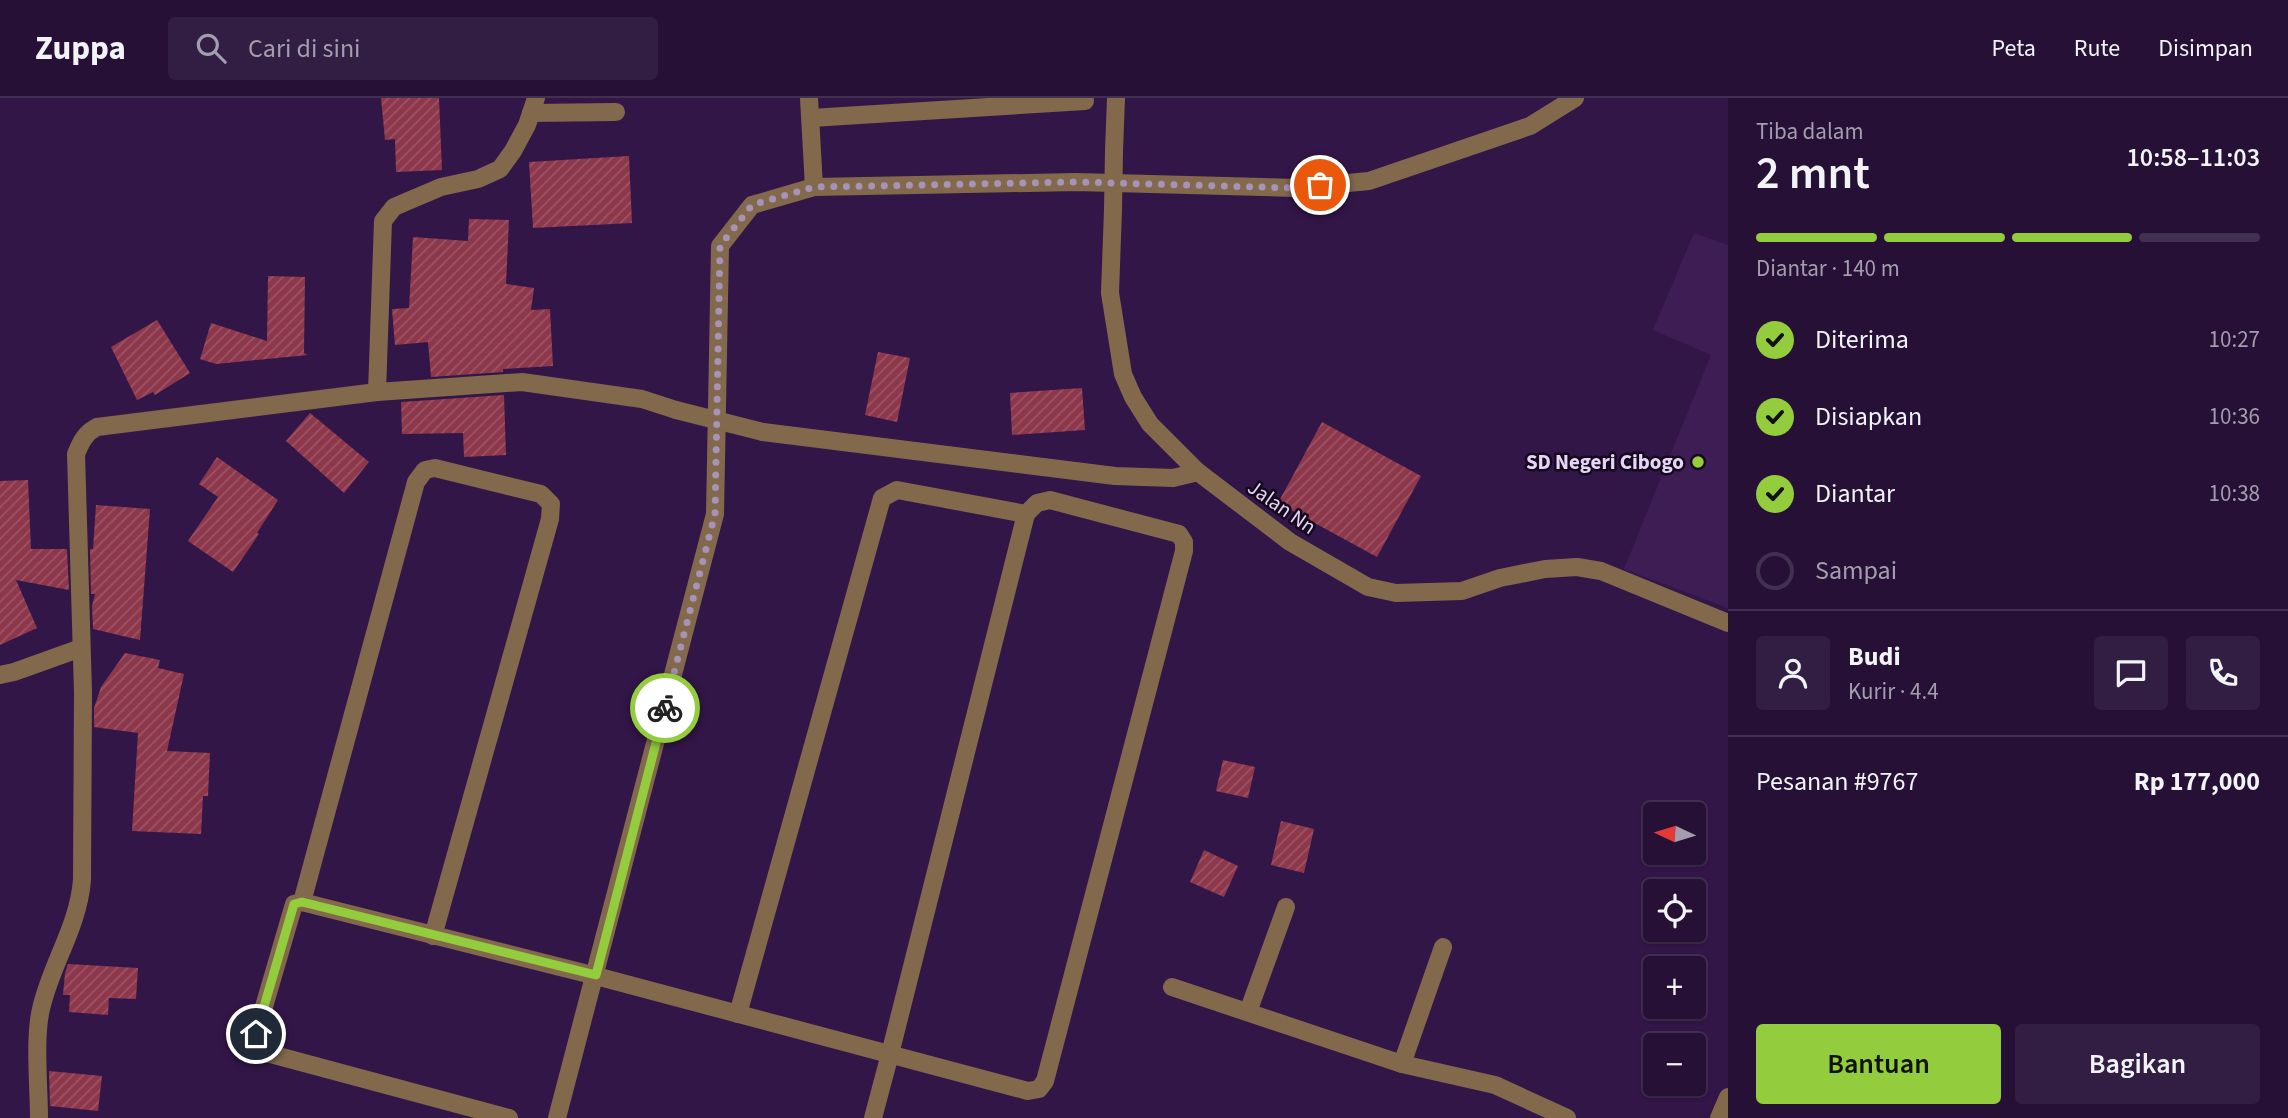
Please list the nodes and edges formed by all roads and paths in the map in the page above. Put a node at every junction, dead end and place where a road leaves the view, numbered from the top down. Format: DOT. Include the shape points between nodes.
graph roads {
  1 [pos="809,98"];
  2 [pos="1116,98"];
  3 [pos="1575,98"];
  4 [pos="1085,101"];
  5 [pos="533,106"];
  6 [pos="616,112"];
  7 [pos="811,118"];
  8 [pos="814,187"];
  9 [pos="377,391"];
  10 [pos="1198,472"];
  11 [pos="1026,513"];
  12 [pos="1728,623"];
  13 [pos="80,648"];
  14 [pos="0,675"];
  15 [pos="302,902"];
  16 [pos="1286,907"];
  17 [pos="433,936"];
  18 [pos="1443,947"];
  19 [pos="596,975"];
  20 [pos="1172,987"];
  21 [pos="1248,1012"];
  22 [pos="738,1014"];
  23 [pos="890,1054"];
  24 [pos="1402,1064"];
  25 [pos="1728,1097"];
  26 [pos="39,1118"];
  27 [pos="509,1118"];
  28 [pos="557,1118"];
  29 [pos="873,1118"];
  30 [pos="1567,1118"];
  31 [pos="1719,1118"];
  1 -- 7 [label="street"];
  2 -- 10 [label="street, Jalan Nn, bridge" via="1110,293 1123,374 1150,424"];
  3 -- 8 [label="street" via="1530,126 1369,181 1295,188 1076,182"];
  4 -- 7 [label="street"];
  5 -- 6 [label="street"];
  5 -- 9 [label="street" via="527,125 500,169 394,207 383,221"];
  7 -- 8 [label="street"];
  8 -- 19 [label="street" via="752,205 720,246 715,514"];
  9 -- 10 [label="street, bridge" via="523,382 642,399 763,432 1115,476 1173,478"];
  9 -- 13 [label="street" via="88,431 76,454"];
  10 -- 12 [label="street, Jalan Nn" via="1290,542 1368,587 1396,593 1462,592 1500,578 1577,568 1601,571"];
  11 -- 22 [label="street" via="897,490 882,498"];
  11 -- 23 [label="street"];
  11 -- 23 [label="street" via="1037,503 1050,500 1179,534 1184,551 1045,1081 1039,1089 1028,1091"];
  13 -- 14 [label="street"];
  13 -- 26 [label="street" via="82,880 77,914 40,1010"];
  15 -- 17 [label="street"];
  15 -- 17 [label="street" via="416,482 425,470 435,468 541,494 551,504 550,519"];
  15 -- 27 [label="street" via="294,904 256,1034 258,1045 267,1052"];
  16 -- 21 [label="street"];
  17 -- 19 [label="street"];
  18 -- 24 [label="street"];
  19 -- 22 [label="street"];
  19 -- 28 [label="street"];
  20 -- 21 [label="street"];
  21 -- 24 [label="street"];
  22 -- 23 [label="street"];
  23 -- 29 [label="street"];
  24 -- 30 [label="street" via="1495,1085"];
  25 -- 31 [label="street"];
}
